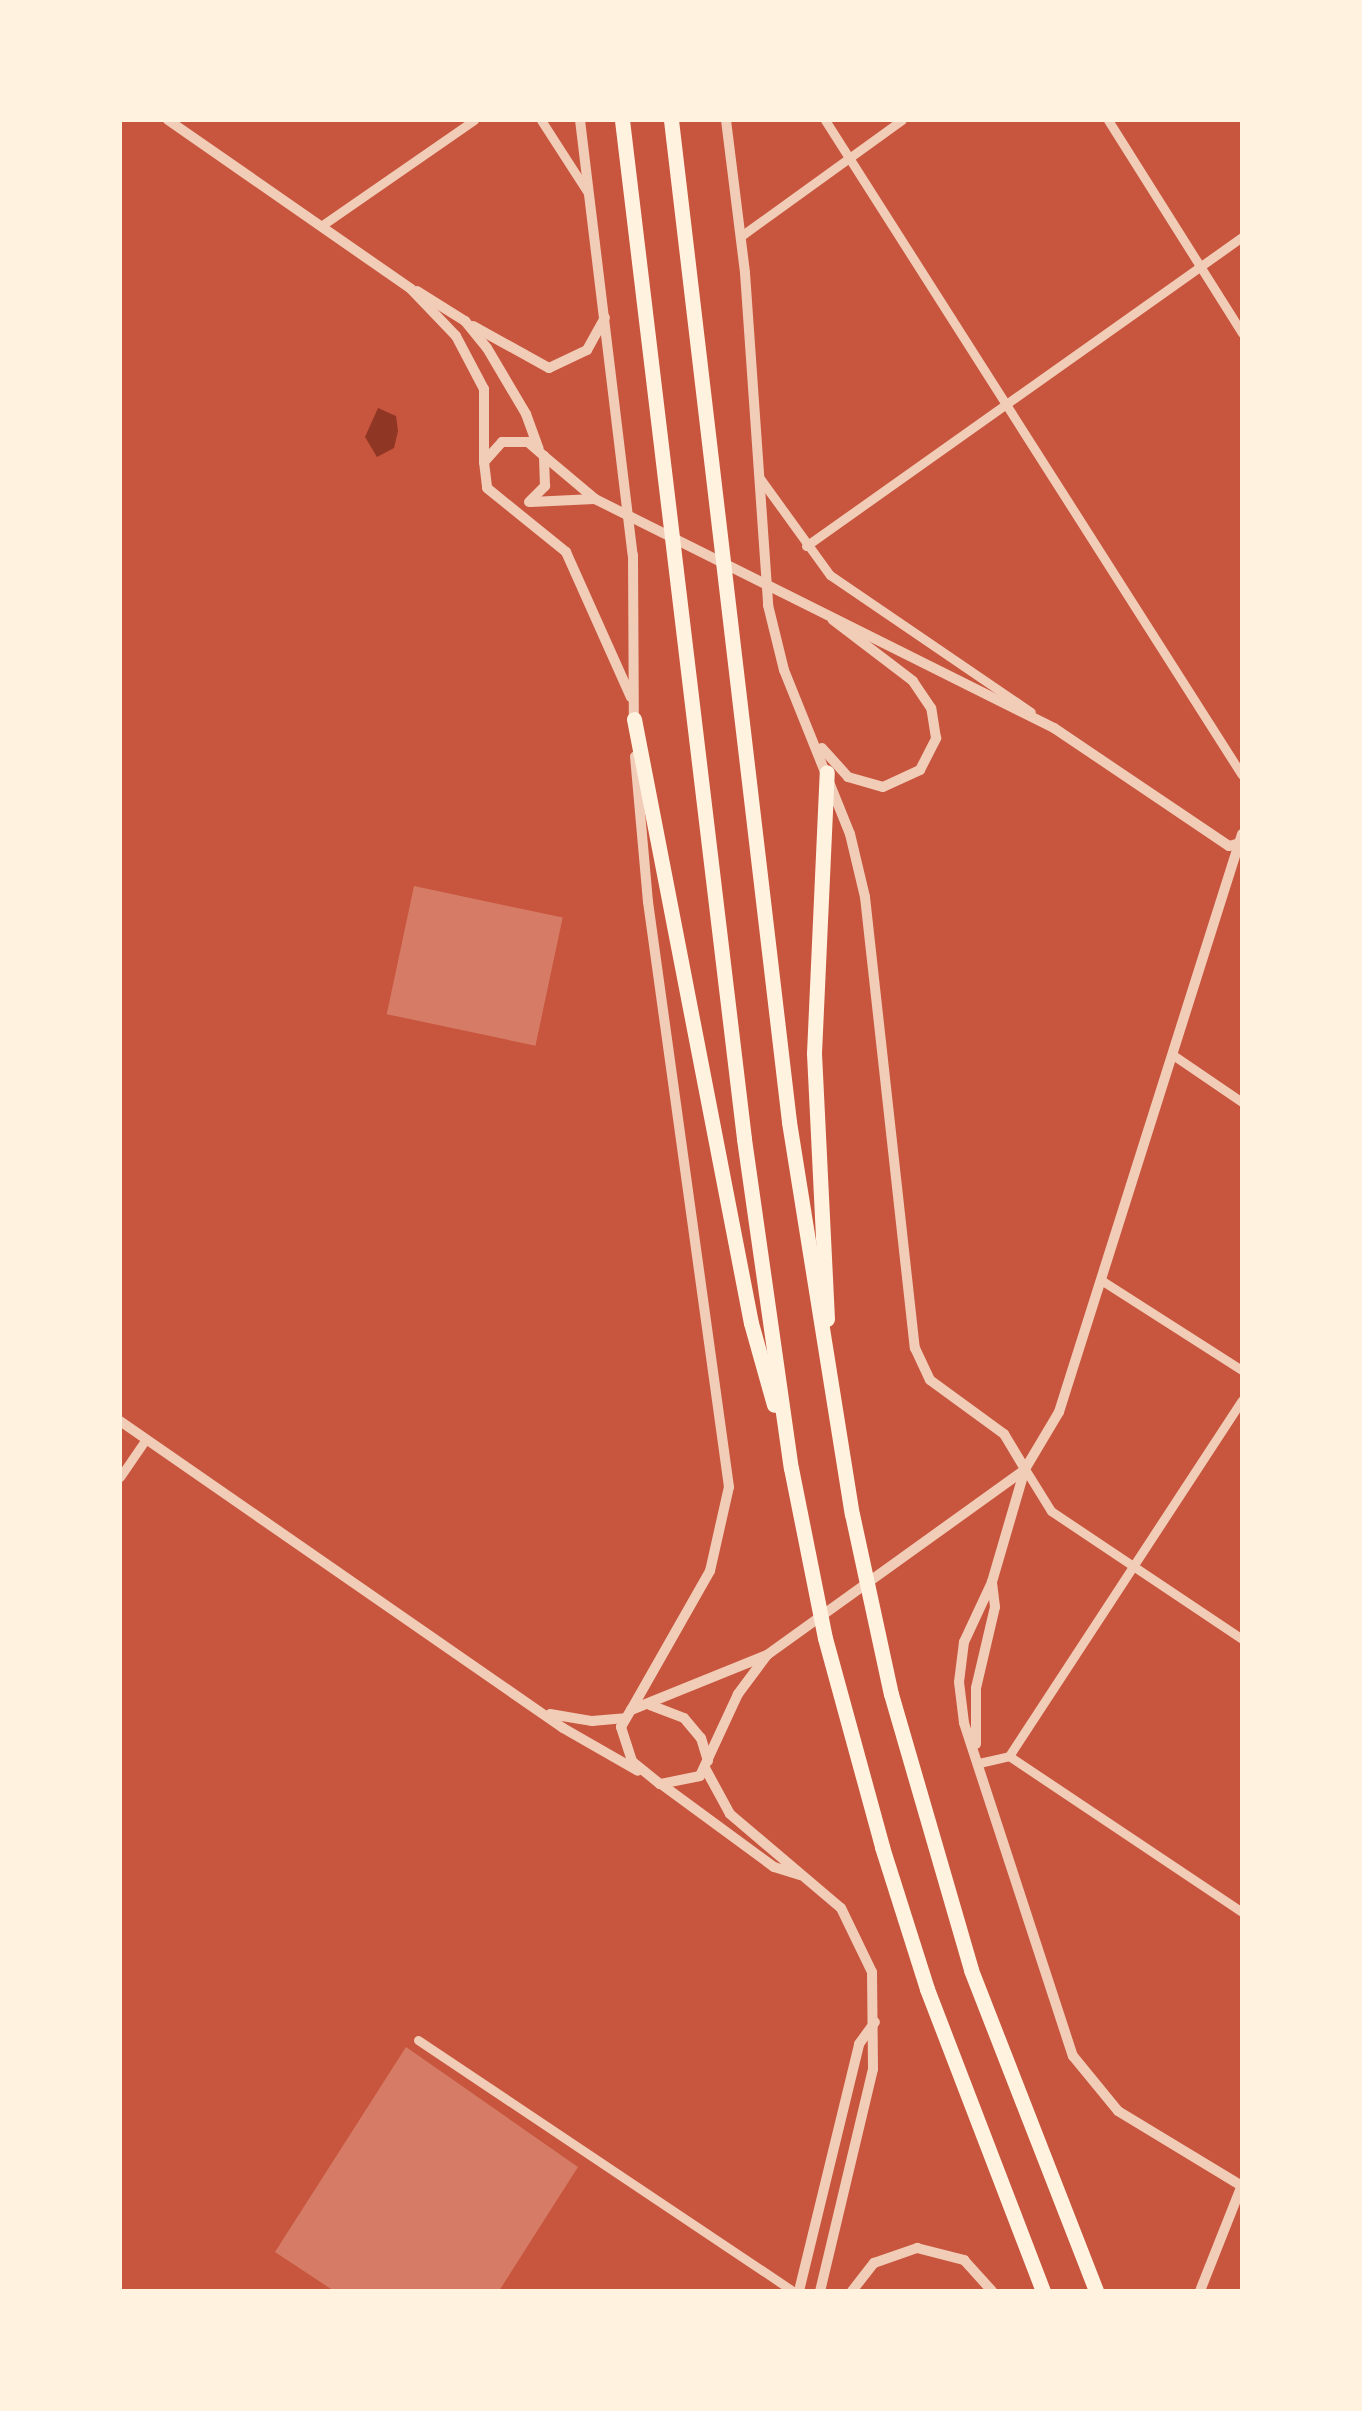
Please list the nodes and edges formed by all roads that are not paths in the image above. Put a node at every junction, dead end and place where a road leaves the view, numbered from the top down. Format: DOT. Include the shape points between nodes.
graph roads {
  1 [pos="168,120"];
  2 [pos="474,120"];
  3 [pos="541,120"];
  4 [pos="580,120"];
  5 [pos="622,120"];
  6 [pos="671,120"];
  7 [pos="726,120"];
  8 [pos="825,120"];
  9 [pos="902,120"];
  10 [pos="1108,120"];
  11 [pos="849,157"];
  12 [pos="588,193"];
  13 [pos="321,226"];
  14 [pos="742,236"];
  15 [pos="1242,237"];
  16 [pos="1200,266"];
  17 [pos="411,288"];
  18 [pos="605,317"];
  19 [pos="465,321"];
  20 [pos="1242,333"];
  21 [pos="1006,405"];
  22 [pos="541,453"];
  23 [pos="484,462"];
  24 [pos="754,470"];
  25 [pos="598,500"];
  26 [pos="530,502"];
  27 [pos="510,505"];
  28 [pos="806,546"];
  29 [pos="809,603"];
  30 [pos="633,711"];
  31 [pos="1054,728"];
  32 [pos="809,730"];
  33 [pos="827,772"];
  34 [pos="1242,776"];
  35 [pos="1241,840"];
  36 [pos="1172,1055"];
  37 [pos="1242,1102"];
  38 [pos="1101,1280"];
  39 [pos="1242,1370"];
  40 [pos="830,1388"];
  41 [pos="1242,1400"];
  42 [pos="120,1420"];
  43 [pos="146,1438"];
  44 [pos="791,1468"];
  45 [pos="1025,1469"];
  46 [pos="120,1477"];
  47 [pos="1132,1565"];
  48 [pos="992,1582"];
  49 [pos="1242,1639"];
  50 [pos="767,1656"];
  51 [pos="648,1704"];
  52 [pos="544,1713"];
  53 [pos="628,1714"];
  54 [pos="976,1750"];
  55 [pos="1009,1756"];
  56 [pos="979,1763"];
  57 [pos="707,1765"];
  58 [pos="643,1774"];
  59 [pos="660,1784"];
  60 [pos="801,1875"];
  61 [pos="1242,1912"];
  62 [pos="875,2022"];
  63 [pos="418,2040"];
  64 [pos="1242,2185"];
  65 [pos="796,2291"];
  66 [pos="820,2291"];
  67 [pos="852,2291"];
  68 [pos="992,2291"];
  69 [pos="1043,2291"];
  70 [pos="1096,2291"];
  71 [pos="1200,2291"];
  1 -- 13 [label="street"];
  2 -- 13 [label="street"];
  3 -- 12 [label="street"];
  4 -- 12 [label="street"];
  5 -- 44 [label="highway" via="742,1119"];
  6 -- 40 [label="highway" via="789,1122"];
  7 -- 14 [label="street"];
  8 -- 11 [label="street"];
  9 -- 11 [label="street"];
  10 -- 16 [label="street"];
  11 -- 14 [label="street"];
  11 -- 21 [label="street"];
  12 -- 18 [label="street"];
  13 -- 17 [label="street"];
  14 -- 24 [label="street"];
  15 -- 16 [label="street"];
  16 -- 20 [label="street"];
  16 -- 21 [label="street"];
  17 -- 19 [label="street"];
  17 -- 23 [label="street" via="466,349 481,378"];
  18 -- 19 [label="street" via="587,350 550,368"];
  18 -- 30 [label="street" via="633,555"];
  19 -- 22 [label="street" via="515,392"];
  21 -- 28 [label="street"];
  21 -- 34 [label="street"];
  22 -- 23 [label="street" via="515,440 491,450"];
  22 -- 25 [label="street"];
  22 -- 26 [label="street" via="545,486"];
  23 -- 27 [label="street" via="487,488"];
  24 -- 28 [label="street"];
  24 -- 32 [label="street" via="768,605 784,670"];
  25 -- 26 [label="street"];
  25 -- 29 [label="street"];
  26 -- 27 [label="street"];
  27 -- 30 [label="street" via="566,552"];
  28 -- 31 [label="street" via="841,584"];
  29 -- 31 [label="street"];
  29 -- 32 [label="street" via="913,681 931,708 936,738 920,770 893,786 872,786 841,772"];
  30 -- 44 [label="highway" via="751,1322"];
  30 -- 53 [label="street" via="646,886 730,1487 710,1572"];
  31 -- 35 [label="street" via="1229,846"];
  32 -- 33 [label="street"];
  33 -- 40 [label="highway" via="814,1053"];
  33 -- 45 [label="street" via="866,897 917,1359 940,1388 1004,1434"];
  35 -- 36 [label="street"];
  36 -- 37 [label="street"];
  36 -- 38 [label="street"];
  38 -- 39 [label="street"];
  38 -- 45 [label="street" via="1059,1412"];
  40 -- 70 [label="highway" via="891,1694 928,1830 1008,2076"];
  41 -- 47 [label="street"];
  42 -- 43 [label="street"];
  43 -- 46 [label="street"];
  43 -- 52 [label="street"];
  44 -- 69 [label="highway" via="825,1638 882,1848 927,1989"];
  45 -- 47 [label="street" via="1051,1511"];
  45 -- 48 [label="street"];
  45 -- 50 [label="street"];
  47 -- 49 [label="street"];
  47 -- 55 [label="street"];
  48 -- 54 [label="street" via="995,1607 976,1688"];
  48 -- 54 [label="street" via="980,1596 961,1662 960,1707"];
  50 -- 51 [label="street"];
  50 -- 57 [label="street" via="738,1694"];
  51 -- 53 [label="street"];
  51 -- 57 [label="street" via="694,1728"];
  52 -- 53 [label="street" via="592,1722"];
  52 -- 58 [label="street"];
  53 -- 58 [label="street" via="621,1739"];
  54 -- 56 [label="street"];
  55 -- 56 [label="street"];
  55 -- 61 [label="street"];
  56 -- 64 [label="street" via="1073,2056 1118,2110"];
  57 -- 59 [label="street" via="692,1781"];
  57 -- 60 [label="street" via="730,1814"];
  58 -- 59 [label="street"];
  59 -- 60 [label="street" via="774,1867"];
  60 -- 62 [label="street" via="841,1908 864,1949"];
  62 -- 65 [label="street" via="859,2044"];
  62 -- 66 [label="street" via="874,2070"];
  63 -- 65 [label="street"];
  64 -- 71 [label="street"];
  67 -- 68 [label="street" via="874,2264 918,2248 964,2260"];
}
